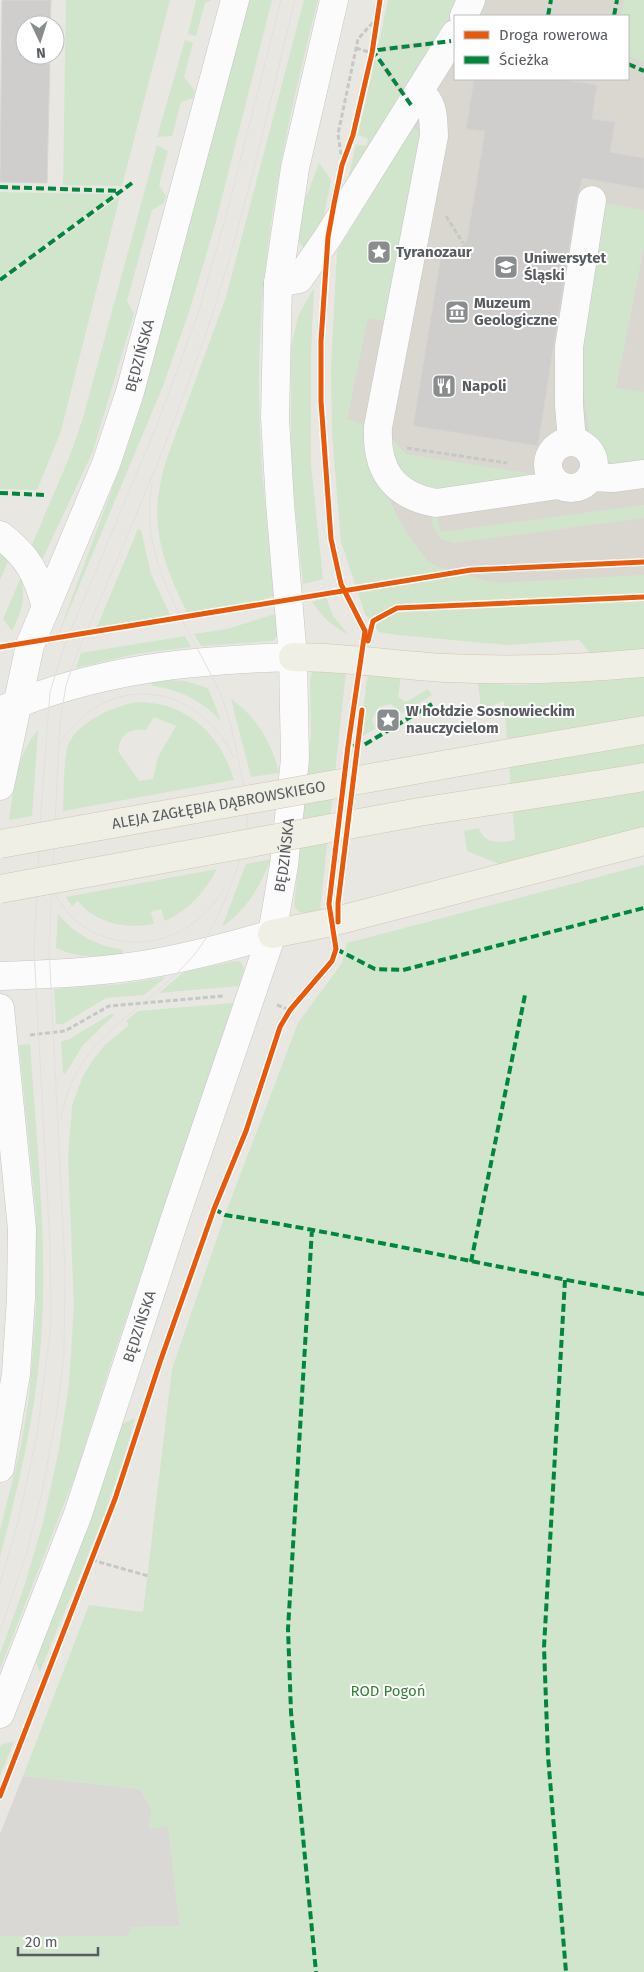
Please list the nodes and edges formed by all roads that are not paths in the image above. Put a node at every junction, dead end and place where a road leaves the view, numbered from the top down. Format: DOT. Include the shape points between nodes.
graph roads {
  1 [pos="235,0"];
  2 [pos="334,0"];
  3 [pos="471,0"];
  4 [pos="464,15"];
  5 [pos="454,36"];
  6 [pos="420,92"];
  7 [pos="592,200"];
  8 [pos="278,284"];
  9 [pos="572,442"];
  10 [pos="644,474"];
  11 [pos="553,476"];
  12 [pos="592,477"];
  13 [pos="0,536"];
  14 [pos="46,607"];
  15 [pos="293,656"];
  16 [pos="644,662"];
  17 [pos="9,707"];
  18 [pos="644,730"];
  19 [pos="644,777"];
  20 [pos="0,786"];
  21 [pos="644,841"];
  22 [pos="0,844"];
  23 [pos="0,889"];
  24 [pos="272,934"];
  25 [pos="0,976"];
  26 [pos="0,1017"];
  27 [pos="8,1377"];
  28 [pos="1,1463"];
  29 [pos="0,1714"];
  1 -- 14 [label="street, BĘDZIŃSKA" via="130,392 106,464"];
  2 -- 8 [label="street, BĘDZIŃSKA" via="295,168"];
  3 -- 4 [label="street"];
  5 -- 6 [label="street"];
  6 -- 8 [label="street" via="299,279"];
  6 -- 11 [label="street" via="433,109 434,136 378,427 377,447 384,472 400,489 417,500 436,503"];
  7 -- 9 [label="street" via="569,347"];
  8 -- 15 [label="street, BĘDZIŃSKA" via="275,418"];
  9 -- 11 [label="street" via="554,449 549,458"];
  9 -- 12 [label="street" via="582,444 591,453 595,464"];
  10 -- 12 [label="street"];
  11 -- 12 [label="street" via="570,489 583,486"];
  13 -- 14 [label="street" via="20,551 28,562"];
  14 -- 17 [label="street, BĘDZIŃSKA"];
  15 -- 16 [label="main road" via="504,670"];
  15 -- 17 [label="street" via="218,659 151,667 66,686"];
  15 -- 24 [label="street, BĘDZIŃSKA" via="295,759 284,865"];
  17 -- 20 [label="street, BĘDZIŃSKA"];
  18 -- 22 [label="main road, ALEJA ZAGŁĘBIA DĄBROWSKIEGO, bridge"];
  19 -- 23 [label="main road, bridge" via="419,812"];
  21 -- 24 [label="main road" via="332,922"];
  24 -- 25 [label="street" via="158,963 73,973"];
  24 -- 29 [label="street, BĘDZIŃSKA" via="174,1218 78,1514"];
  26 -- 27 [label="street" via="22,1229 21,1298"];
  27 -- 28 [label="street"];
}
